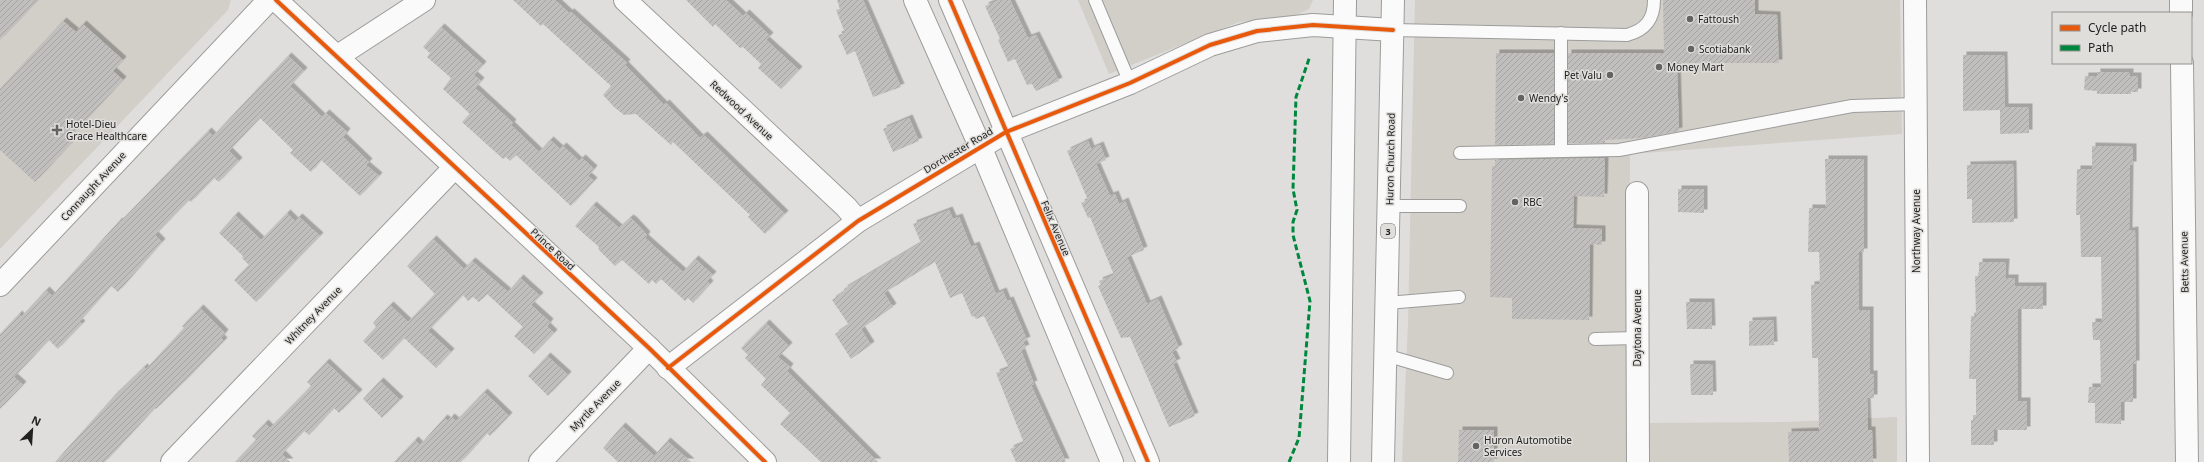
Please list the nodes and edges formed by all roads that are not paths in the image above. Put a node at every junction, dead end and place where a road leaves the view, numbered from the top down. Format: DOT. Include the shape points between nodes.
graph roads {
  1 [pos="269,0"];
  2 [pos="276,0"];
  3 [pos="424,0"];
  4 [pos="625,0"];
  5 [pos="915,0"];
  6 [pos="950,0"];
  7 [pos="1094,0"];
  8 [pos="1345,0"];
  9 [pos="1393,0"];
  10 [pos="1654,0"];
  11 [pos="1915,0"];
  12 [pos="2181,0"];
  13 [pos="2181,12"];
  14 [pos="1345,27"];
  15 [pos="1393,30"];
  16 [pos="1561,33"];
  17 [pos="338,56"];
  18 [pos="2182,64"];
  19 [pos="1130,83"];
  20 [pos="1916,104"];
  21 [pos="1006,132"];
  22 [pos="980,146"];
  23 [pos="1561,151"];
  24 [pos="1460,153"];
  25 [pos="454,168"];
  26 [pos="1637,193"];
  27 [pos="1389,206"];
  28 [pos="1460,206"];
  29 [pos="858,221"];
  30 [pos="0,285"];
  31 [pos="1459,297"];
  32 [pos="1386,303"];
  33 [pos="1637,338"];
  34 [pos="1595,340"];
  35 [pos="649,348"];
  36 [pos="1385,355"];
  37 [pos="668,368"];
  38 [pos="1447,373"];
  39 [pos="172,462"];
  40 [pos="540,462"];
  41 [pos="765,462"];
  42 [pos="1112,462"];
  43 [pos="1148,462"];
  44 [pos="1339,462"];
  45 [pos="1383,462"];
  46 [pos="1638,462"];
  47 [pos="1918,462"];
  48 [pos="2187,462"];
  1 -- 30 [label="main road, Connaught Avenue"];
  2 -- 17 [label="main road, Prince Road"];
  3 -- 17 [label="main road"];
  4 -- 29 [label="main road, Redwood Avenue"];
  5 -- 22 [label="main road"];
  6 -- 21 [label="main road, Felix Avenue"];
  7 -- 19 [label="lane"];
  8 -- 14 [label="main road"];
  9 -- 15 [label="main road, Huron Church Road / 3"];
  10 -- 16 [label="lane" via="1650,20 1640,32 1628,35"];
  11 -- 20 [label="main road, Northway Avenue"];
  12 -- 13 [label="main road"];
  14 -- 15 [label="main road, Dorchester Road"];
  14 -- 19 [label="main road, Dorchester Road" via="1313,25 1257,31 1210,45"];
  14 -- 44 [label="main road"];
  15 -- 16 [label="lane"];
  15 -- 27 [label="main road, Huron Church Road / 3"];
  16 -- 23 [label="lane"];
  17 -- 25 [label="main road, Prince Road"];
  18 -- 48 [label="main road, Betts Avenue"];
  19 -- 21 [label="main road, Dorchester Road"];
  20 -- 23 [label="lane" via="1852,106 1619,150"];
  20 -- 47 [label="main road, Northway Avenue"];
  21 -- 22 [label="main road, Dorchester Road"];
  21 -- 43 [label="main road, Felix Avenue"];
  22 -- 29 [label="main road, Dorchester Road"];
  22 -- 42 [label="main road"];
  23 -- 24 [label="lane"];
  25 -- 35 [label="main road, Prince Road"];
  25 -- 39 [label="main road, Whitney Avenue"];
  26 -- 33 [label="main road, Daytona Avenue"];
  27 -- 28 [label="lane"];
  27 -- 32 [label="main road, Huron Church Road / 3"];
  29 -- 37 [label="main road, Dorchester Road"];
  31 -- 32 [label="lane"];
  32 -- 36 [label="main road, Huron Church Road / 3"];
  33 -- 34 [label="lane"];
  33 -- 46 [label="main road, Daytona Avenue"];
  35 -- 37 [label="main road, Prince Road"];
  35 -- 40 [label="main road, Myrtle Avenue"];
  36 -- 38 [label="lane"];
  36 -- 45 [label="main road, Huron Church Road / 3"];
  37 -- 41 [label="main road, Prince Road"];
}
